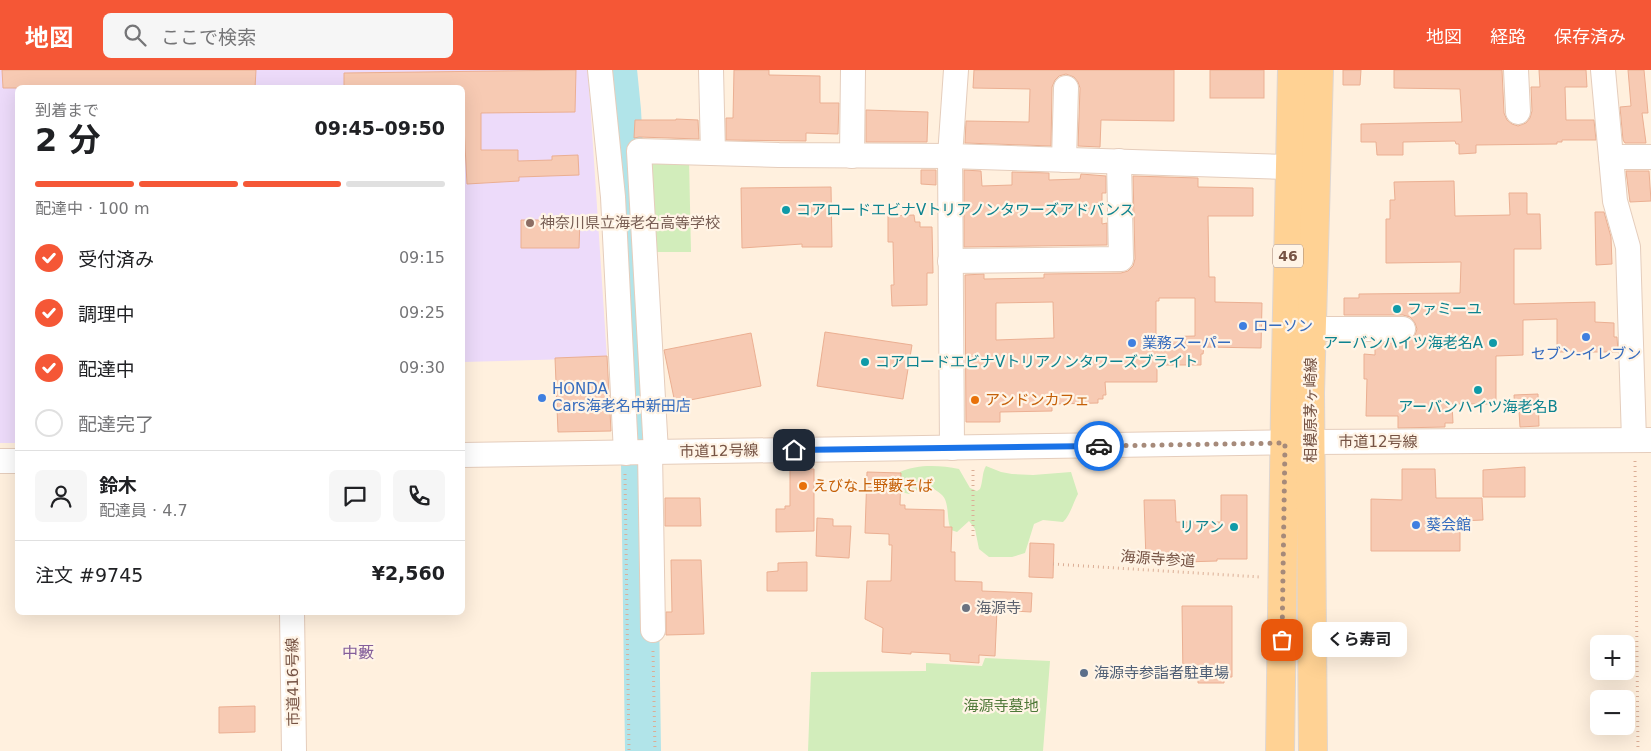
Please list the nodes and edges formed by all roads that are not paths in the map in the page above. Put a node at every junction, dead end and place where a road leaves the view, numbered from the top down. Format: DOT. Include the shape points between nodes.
graph roads {
  1 [pos="600,70"];
  2 [pos="712,70"];
  3 [pos="853,70"];
  4 [pos="956,70"];
  5 [pos="1292,70"];
  6 [pos="1319,70"];
  7 [pos="1516,70"];
  8 [pos="1603,70"];
  9 [pos="1066,88"];
  10 [pos="1518,112"];
  11 [pos="713,153"];
  12 [pos="852,156"];
  13 [pos="950,156"];
  14 [pos="1651,156"];
  15 [pos="1611,157"];
  16 [pos="1064,160"];
  17 [pos="1119,161"];
  18 [pos="1290,167"];
  19 [pos="950,261"];
  20 [pos="1311,329"];
  21 [pos="1403,329"];
  22 [pos="1643,440"];
  23 [pos="1298,442"];
  24 [pos="952,448"];
  25 [pos="641,453"];
  26 [pos="465,455"];
  27 [pos="0,461"];
  28 [pos="15,461"];
  29 [pos="292,615"];
  30 [pos="653,630"];
  31 [pos="294,751"];
  32 [pos="1280,751"];
  33 [pos="1313,751"];
  1 -- 25 [label="street"];
  2 -- 11 [label="street"];
  3 -- 12 [label="street"];
  4 -- 13 [label="street"];
  5 -- 18 [label="main road, 相模原茅ヶ崎線 / 46"];
  6 -- 20 [label="main road, 相模原茅ヶ崎線 / 46"];
  7 -- 10 [label="street"];
  8 -- 15 [label="street"];
  9 -- 16 [label="street"];
  11 -- 12 [label="street"];
  11 -- 25 [label="street" via="639,151"];
  12 -- 13 [label="street"];
  13 -- 16 [label="street"];
  13 -- 19 [label="street"];
  14 -- 15 [label="street"];
  15 -- 22 [label="street" via="1615,201 1628,247"];
  16 -- 17 [label="street"];
  17 -- 18 [label="street"];
  17 -- 19 [label="street" via="1120,259"];
  18 -- 23 [label="main road, 相模原茅ヶ崎線 / 46"];
  19 -- 24 [label="street"];
  20 -- 21 [label="street"];
  20 -- 23 [label="main road, 相模原茅ヶ崎線 / 46"];
  22 -- 23 [label="street, 市道12号線"];
  23 -- 24 [label="street, 市道12号線"];
  23 -- 32 [label="main road, 相模原茅ヶ崎線 / 46"];
  23 -- 33 [label="main road, 相模原茅ヶ崎線 / 46"];
  24 -- 25 [label="street, 市道12号線"];
  25 -- 26 [label="street, 市道12号線"];
  25 -- 30 [label="street"];
  27 -- 28 [label="street"];
  29 -- 31 [label="street, 市道416号線"];
}
